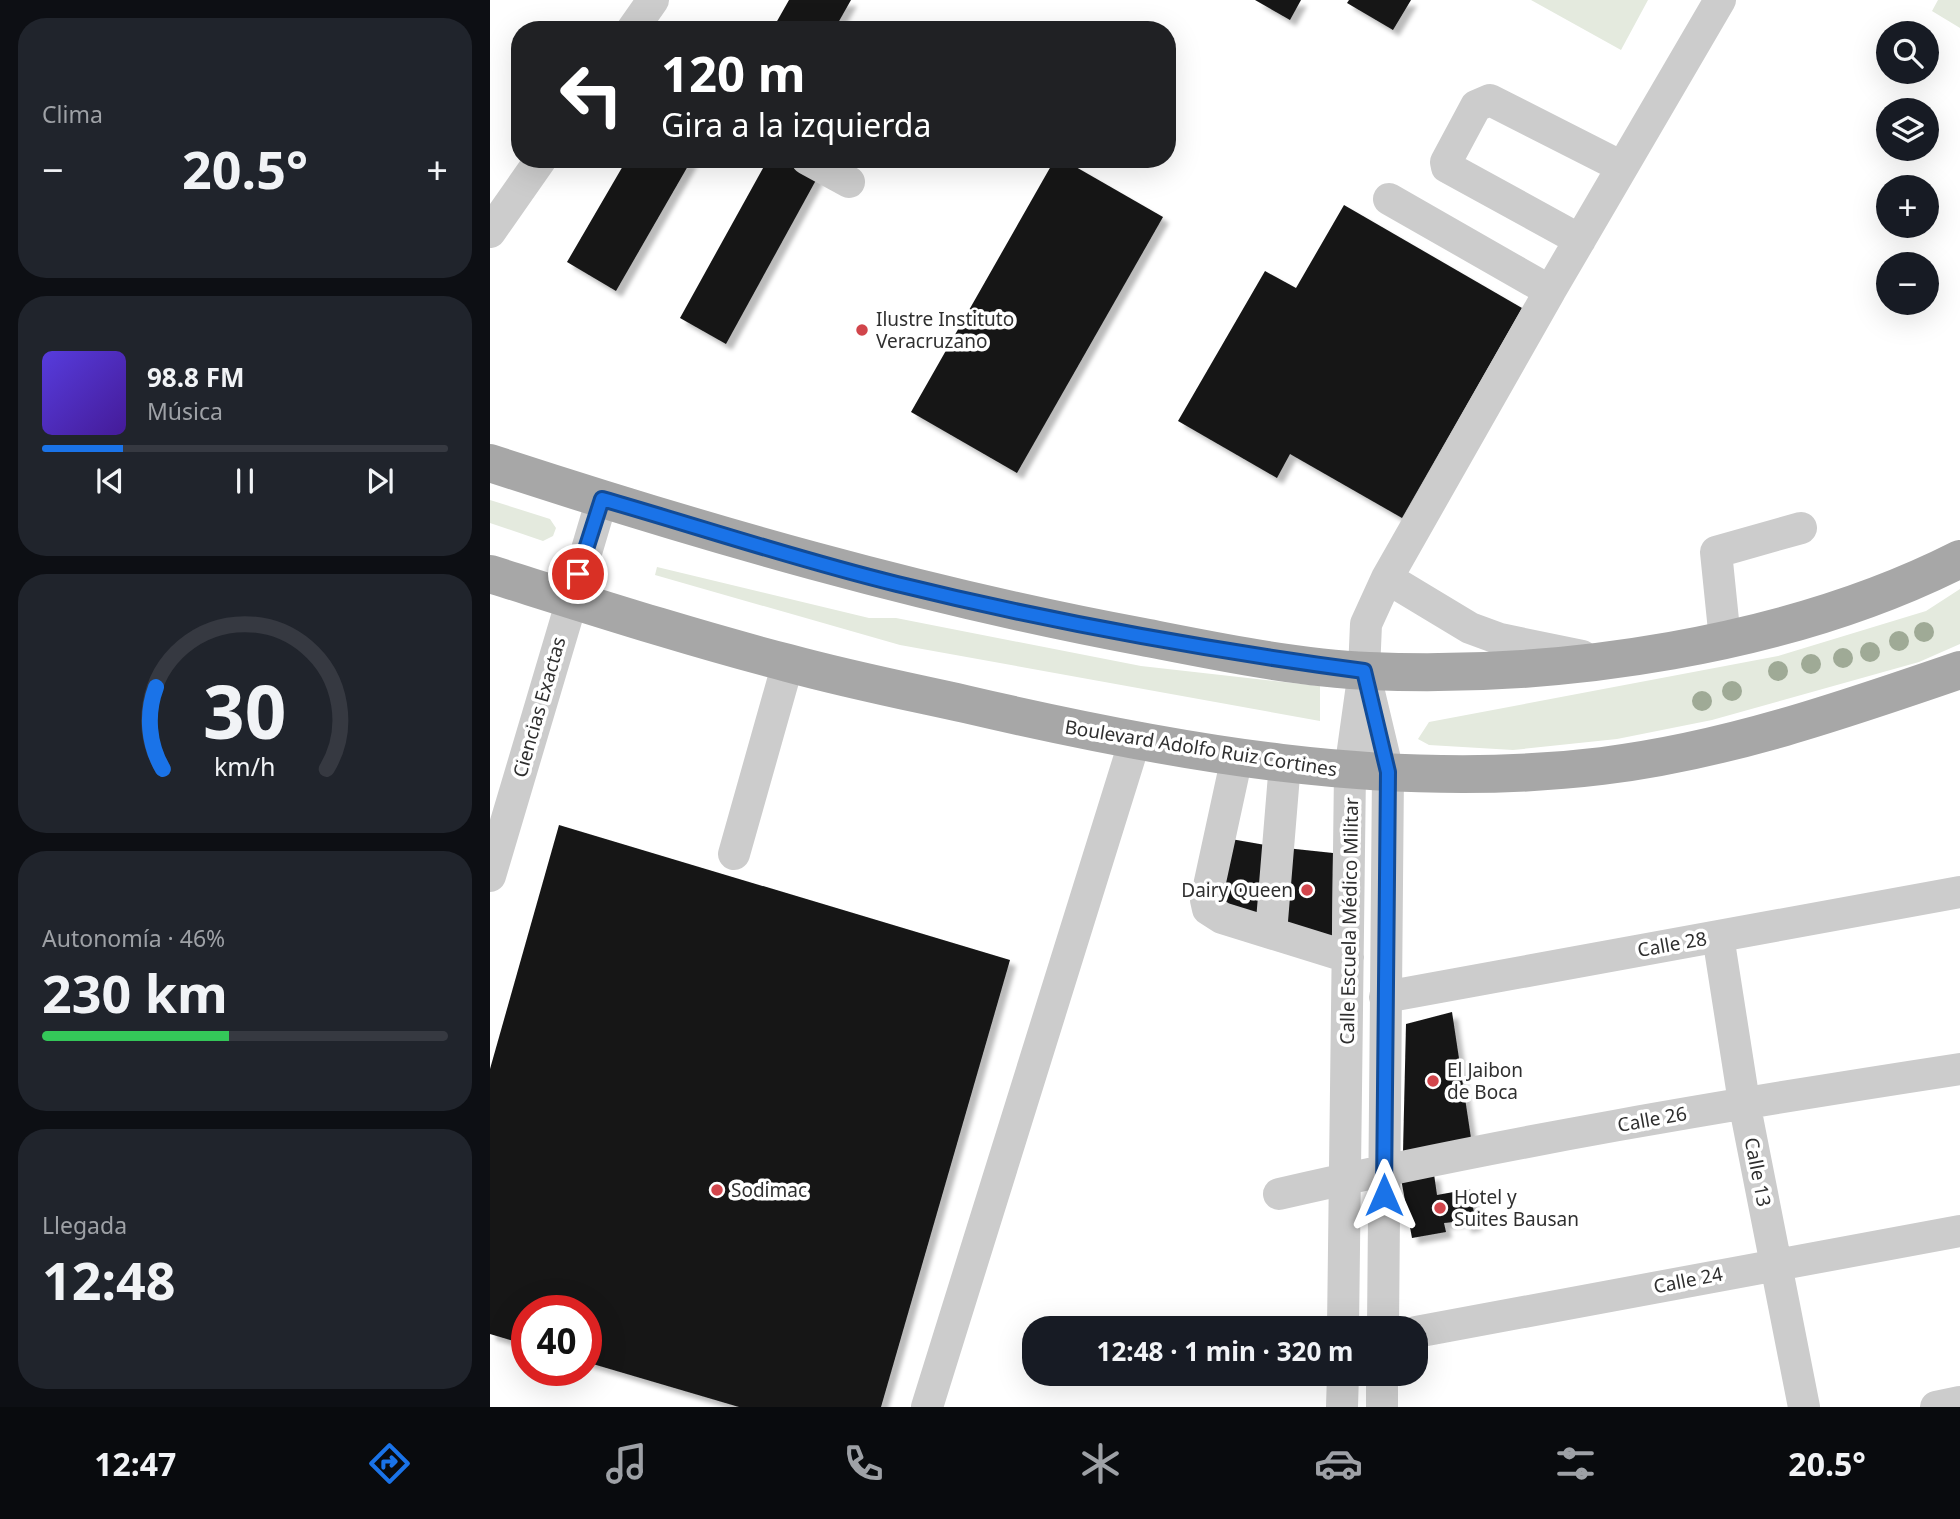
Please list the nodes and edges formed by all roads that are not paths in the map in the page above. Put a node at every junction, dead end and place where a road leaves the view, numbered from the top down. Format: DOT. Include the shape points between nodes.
graph roads {
  1 [pos="653,0"];
  2 [pos="1720,0"];
  3 [pos="638,21"];
  4 [pos="1622,167"];
  5 [pos="535,168"];
  6 [pos="823,168"];
  7 [pos="849,182"];
  8 [pos="1389,199"];
  9 [pos="490,232"];
  10 [pos="1580,240"];
  11 [pos="1550,291"];
  12 [pos="490,463"];
  13 [pos="490,480"];
  14 [pos="540,480"];
  15 [pos="602,499"];
  16 [pos="1801,528"];
  17 [pos="1960,559"];
  18 [pos="490,574"];
  19 [pos="1387,578"];
  20 [pos="570,600"];
  21 [pos="1725,640"];
  22 [pos="1604,661"];
  23 [pos="788,663"];
  24 [pos="1960,670"];
  25 [pos="1364,671"];
  26 [pos="1135,740"];
  27 [pos="1237,757"];
  28 [pos="1285,763"];
  29 [pos="1350,771"];
  30 [pos="1388,772"];
  31 [pos="734,854"];
  32 [pos="490,876"];
  33 [pos="1960,892"];
  34 [pos="1271,933"];
  35 [pos="1718,936"];
  36 [pos="1348,957"];
  37 [pos="1385,997"];
  38 [pos="1960,1069"];
  39 [pos="1744,1102"];
  40 [pos="1384,1168"];
  41 [pos="1346,1179"];
  42 [pos="1279,1194"];
  43 [pos="1960,1231"];
  44 [pos="1776,1264"];
  45 [pos="1343,1316"];
  46 [pos="1383,1316"];
  47 [pos="1428,1330"];
  48 [pos="1343,1386"];
  49 [pos="1382,1386"];
  50 [pos="1960,1402"];
  51 [pos="927,1407"];
  52 [pos="1342,1407"];
  53 [pos="1382,1407"];
  54 [pos="1804,1407"];
  55 [pos="1936,1407"];
  1 -- 3 [label="street"];
  2 -- 4 [label="street"];
  4 -- 10 [label="street"];
  4 -- 10 [label="street" via="1490,100 1476,106 1447,167"];
  5 -- 9 [label="street"];
  6 -- 7 [label="street"];
  8 -- 11 [label="street"];
  10 -- 11 [label="street"];
  11 -- 19 [label="street"];
  12 -- 14 [label="main road"];
  13 -- 14 [label="street"];
  14 -- 15 [label="main road"];
  15 -- 20 [label="street, Ciencias Exactas"];
  15 -- 25 [label="main road" via="894,583 1061,622 1222,652"];
  16 -- 21 [label="street" via="1716,551"];
  17 -- 21 [label="main road" via="1808,620"];
  18 -- 20 [label="main road, Boulevard Adolfo Ruiz Cortines"];
  19 -- 22 [label="street" via="1470,628 1500,639"];
  19 -- 25 [label="street" via="1366,624"];
  20 -- 23 [label="main road, Boulevard Adolfo Ruiz Cortines"];
  20 -- 32 [label="street, Ciencias Exactas"];
  21 -- 22 [label="main road"];
  22 -- 25 [label="main road" via="1489,673"];
  23 -- 26 [label="main road, Boulevard Adolfo Ruiz Cortines"];
  23 -- 31 [label="street"];
  24 -- 30 [label="main road, Boulevard Adolfo Ruiz Cortines" via="1812,721 1602,766"];
  25 -- 29 [label="street, Calle Escuela Médico Militar"];
  25 -- 30 [label="street, Calle Escuela Médico Militar"];
  26 -- 27 [label="main road, Boulevard Adolfo Ruiz Cortines"];
  26 -- 51 [label="street"];
  27 -- 28 [label="main road, Boulevard Adolfo Ruiz Cortines"];
  27 -- 34 [label="street" via="1206,900 1208,909 1222,918"];
  28 -- 29 [label="main road, Boulevard Adolfo Ruiz Cortines"];
  28 -- 34 [label="street"];
  29 -- 30 [label="main road, Boulevard Adolfo Ruiz Cortines"];
  29 -- 36 [label="street, Calle Escuela Médico Militar"];
  30 -- 37 [label="street, Calle Escuela Médico Militar"];
  33 -- 35 [label="street, Calle 28"];
  34 -- 36 [label="street"];
  35 -- 37 [label="street, Calle 28"];
  35 -- 39 [label="street, Calle 13"];
  36 -- 41 [label="street, Calle Escuela Médico Militar"];
  37 -- 40 [label="street, Calle Escuela Médico Militar"];
  38 -- 39 [label="street, Calle 26"];
  39 -- 40 [label="street, Calle 26"];
  39 -- 44 [label="street, Calle 13"];
  40 -- 41 [label="street, Calle 26"];
  40 -- 46 [label="street, Calle Escuela Médico Militar"];
  41 -- 42 [label="street, Calle 26"];
  41 -- 45 [label="street, Calle Escuela Médico Militar"];
  43 -- 44 [label="street, Calle 24"];
  44 -- 47 [label="street, Calle 24"];
  44 -- 54 [label="street, Calle 13"];
  48 -- 52 [label="street"];
  49 -- 53 [label="street"];
  50 -- 55 [label="street"];
}
